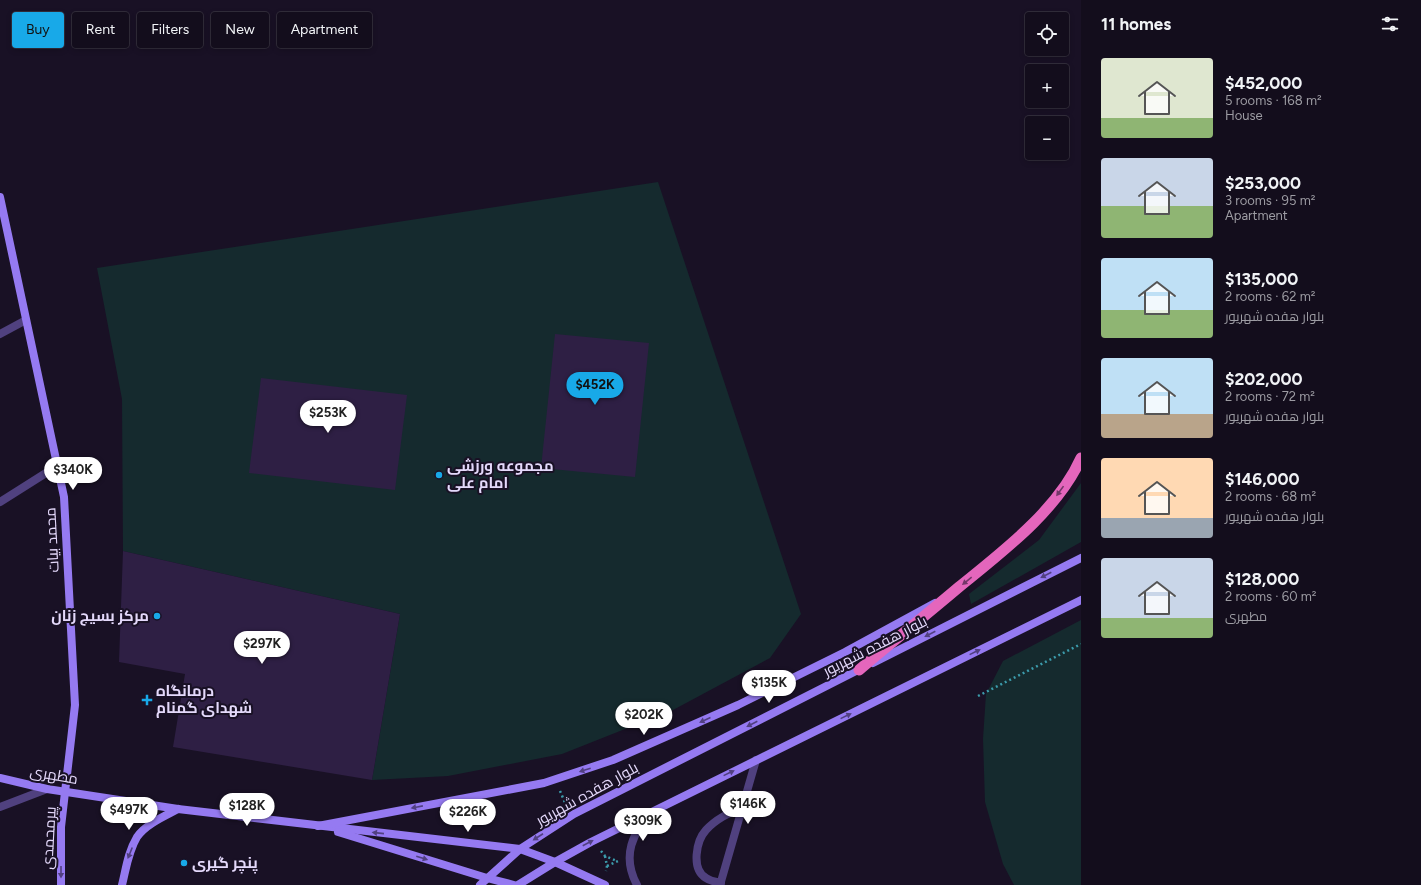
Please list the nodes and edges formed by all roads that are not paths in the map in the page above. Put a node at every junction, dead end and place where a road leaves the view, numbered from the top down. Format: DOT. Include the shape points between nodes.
graph roads {
  1 [pos="0,197"];
  2 [pos="26,320"];
  3 [pos="0,334"];
  4 [pos="1081,458"];
  5 [pos="57,466"];
  6 [pos="0,502"];
  7 [pos="1081,558"];
  8 [pos="951,594"];
  9 [pos="1081,600"];
  10 [pos="859,670"];
  11 [pos="756,760"];
  12 [pos="0,778"];
  13 [pos="47,789"];
  14 [pos="66,792"];
  15 [pos="665,805"];
  16 [pos="0,807"];
  17 [pos="742,807"];
  18 [pos="178,809"];
  19 [pos="318,826"];
  20 [pos="520,849"];
  21 [pos="554,862"];
  22 [pos="487,878"];
  23 [pos="720,884"];
  24 [pos="61,885"];
  25 [pos="122,885"];
  26 [pos="480,885"];
  27 [pos="514,885"];
  28 [pos="518,885"];
  29 [pos="605,885"];
  30 [pos="637,885"];
  1 -- 2 [label="main road, محمد بیات"];
  2 -- 3 [label="street"];
  2 -- 5 [label="main road, محمد بیات"];
  4 -- 8 [label="highway, one-way" via="1052,503 1013,543"];
  5 -- 6 [label="street"];
  5 -- 14 [label="main road, محمد بیات" via="64,497 75,704"];
  7 -- 10 [label="main road, بلوار هفده شهریور, one-way"];
  8 -- 10 [label="highway"];
  8 -- 19 [label="main road, one-way" via="845,652 738,705 613,760 544,783"];
  11 -- 9 [label="main road, one-way"];
  10 -- 20 [label="main road, بلوار هفده شهریور, one-way" via="574,814"];
  15 -- 11 [label="main road, one-way"];
  11 -- 17 [label="street"];
  12 -- 13 [label="main road, مطهری"];
  13 -- 14 [label="main road, مطهری"];
  13 -- 16 [label="street"];
  14 -- 18 [label="main road, مطهری"];
  14 -- 24 [label="main road, پیرمحمدی, one-way" via="61,827"];
  21 -- 15 [label="main road, one-way"];
  15 -- 30 [label="street" via="646,819 636,833 630,849 629,864"];
  17 -- 23 [label="street"];
  17 -- 23 [label="street" via="722,817 705,831 698,846 696,861 699,871 706,878"];
  18 -- 19 [label="main road, مطهری"];
  18 -- 25 [label="main road, one-way" via="151,824 138,836 129,855"];
  20 -- 19 [label="main road, one-way"];
  19 -- 22 [label="main road, one-way"];
  20 -- 21 [label="main road"];
  20 -- 22 [label="main road, بلوار هفده شهریور"];
  21 -- 28 [label="main road"];
  21 -- 29 [label="main road"];
  22 -- 26 [label="main road, بلوار هفده شهریور"];
  22 -- 27 [label="main road"];
}
